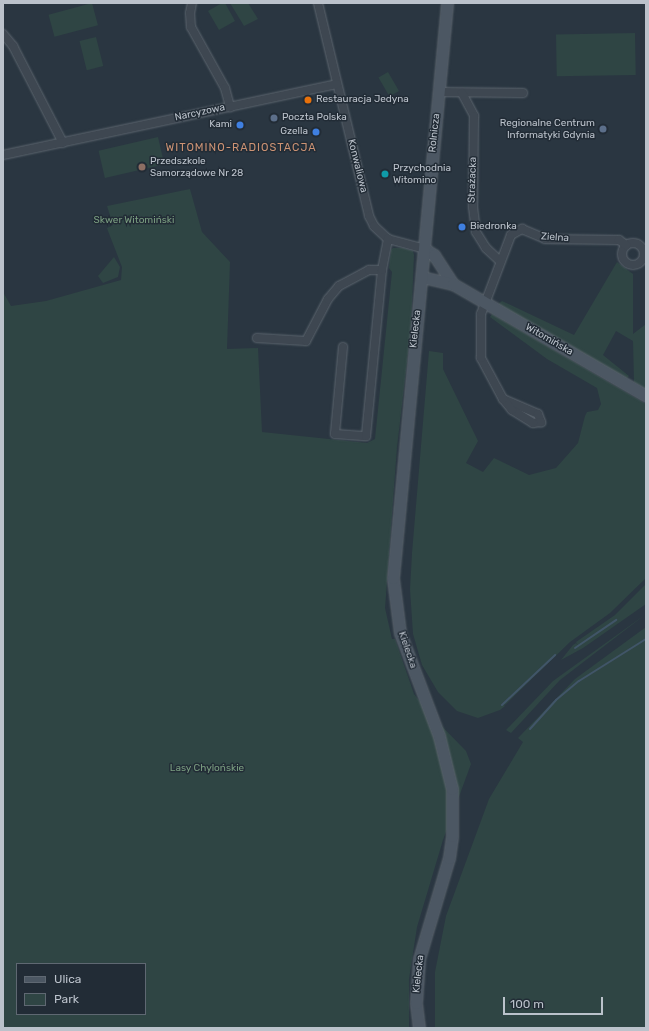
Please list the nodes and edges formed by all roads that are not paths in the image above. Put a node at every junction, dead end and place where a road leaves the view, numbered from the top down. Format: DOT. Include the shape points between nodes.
graph roads {
  1 [pos="192,3"];
  2 [pos="318,3"];
  3 [pos="447,3"];
  4 [pos="3,34"];
  5 [pos="337,84"];
  6 [pos="439,92"];
  7 [pos="462,93"];
  8 [pos="523,93"];
  9 [pos="230,107"];
  10 [pos="63,142"];
  11 [pos="3,155"];
  12 [pos="388,239"];
  13 [pos="626,245"];
  14 [pos="425,249"];
  15 [pos="500,261"];
  16 [pos="423,263"];
  17 [pos="382,270"];
  18 [pos="422,278"];
  19 [pos="453,284"];
  20 [pos="485,304"];
  21 [pos="257,338"];
  22 [pos="343,347"];
  23 [pos="646,396"];
  24 [pos="503,399"];
  25 [pos="419,1028"];
  1 -- 9 [label="street" via="191,27 225,88"];
  2 -- 5 [label="street, Konwaliowa"];
  3 -- 6 [label="main road, Rolnicza"];
  4 -- 10 [label="street" via="13,46"];
  5 -- 9 [label="street, Narcyzowa"];
  5 -- 12 [label="street, Konwaliowa" via="369,216 374,226"];
  6 -- 7 [label="street"];
  6 -- 14 [label="main road, Rolnicza"];
  7 -- 8 [label="street"];
  7 -- 15 [label="street, Strażacka" via="474,116 473,219 476,232 486,248"];
  9 -- 10 [label="street, Narcyzowa"];
  10 -- 11 [label="street, Narcyzowa"];
  12 -- 14 [label="street, Konwaliowa"];
  12 -- 17 [label="street"];
  13 -- 15 [label="street, Zielna" via="619,240 545,240 522,229 511,235"];
  14 -- 16 [label="main road, Rolnicza"];
  14 -- 19 [label="main road, Witomińska" via="434,255"];
  15 -- 20 [label="street, Zielna"];
  16 -- 18 [label="main road, Kielecka"];
  17 -- 21 [label="street" via="369,270 339,286 322,309 306,341"];
  17 -- 22 [label="street" via="366,436 335,434"];
  18 -- 19 [label="main road, Witomińska"];
  18 -- 25 [label="main road, Kielecka" via="397,528 394,591 401,638 444,752 450,775 453,818 449,858 419,959 416,1003"];
  19 -- 20 [label="main road, Witomińska"];
  20 -- 23 [label="main road, Witomińska"];
  20 -- 24 [label="street, Zielna" via="481,314 481,358"];
}
